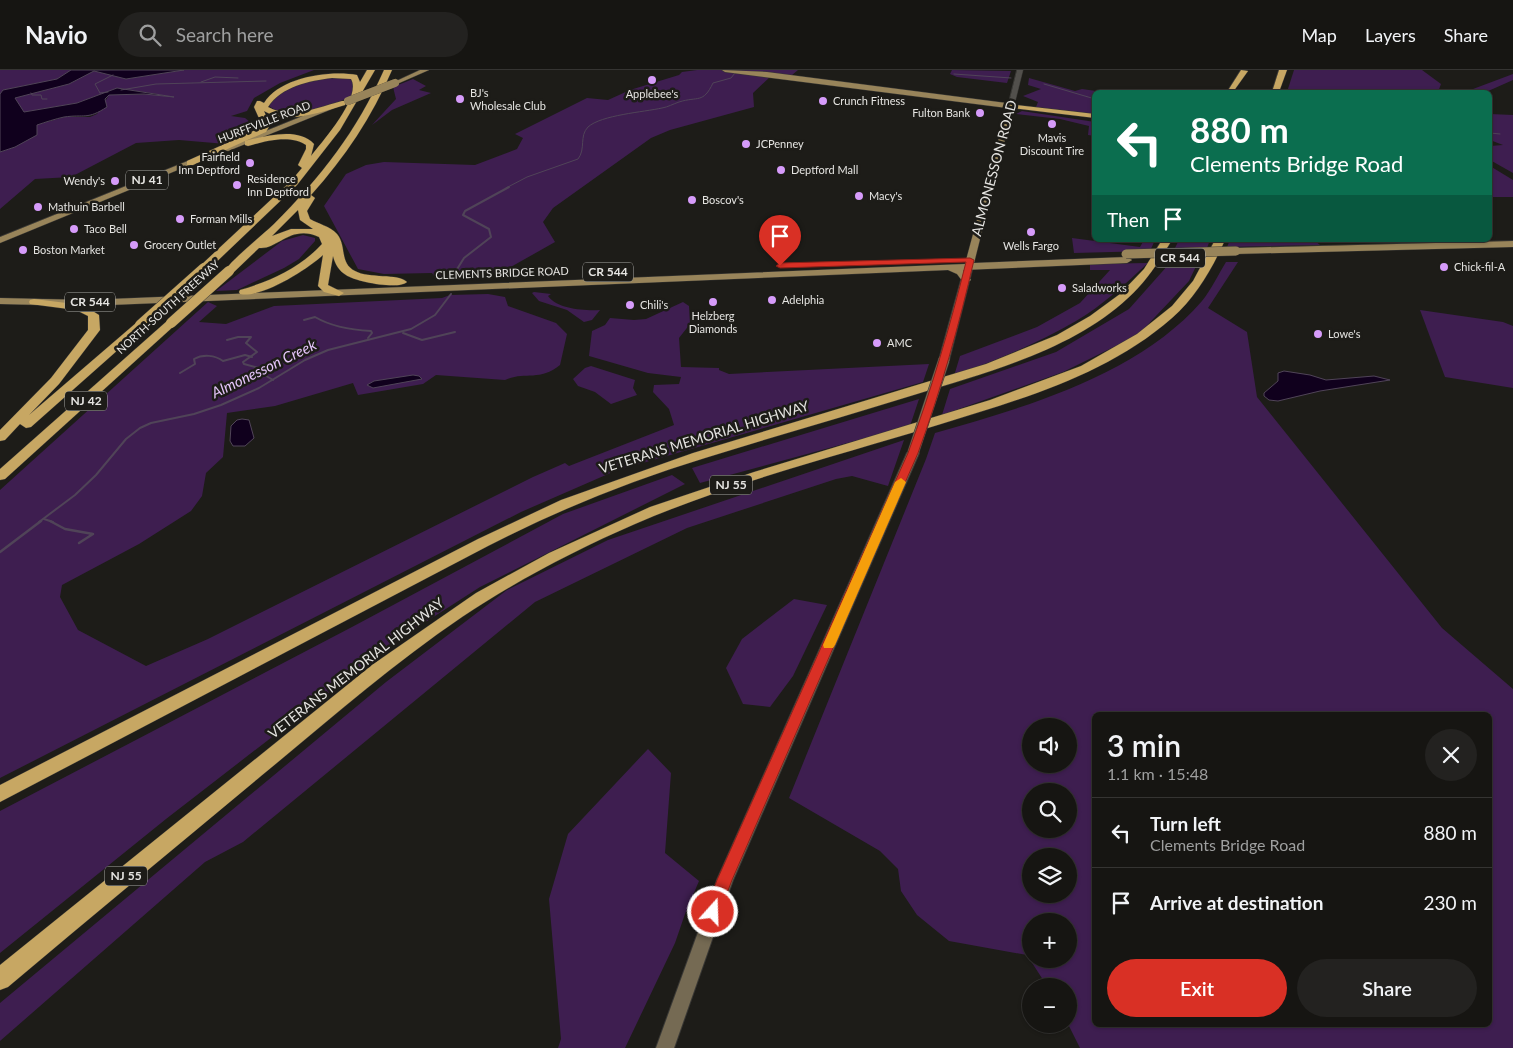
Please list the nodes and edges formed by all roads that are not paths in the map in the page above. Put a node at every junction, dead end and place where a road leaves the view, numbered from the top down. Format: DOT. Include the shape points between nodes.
graph roads {
  1 [pos="325,70"];
  2 [pos="370,70"];
  3 [pos="388,70"];
  4 [pos="426,70"];
  5 [pos="725,70"];
  6 [pos="1020,70"];
  7 [pos="1283,70"];
  8 [pos="1244,71"];
  9 [pos="1231,90"];
  10 [pos="1236,90"];
  11 [pos="1276,90"];
  12 [pos="349,100"];
  13 [pos="1011,106"];
  14 [pos="259,111"];
  15 [pos="1064,113"];
  16 [pos="1092,117"];
  17 [pos="1092,118"];
  18 [pos="296,122"];
  19 [pos="190,163"];
  20 [pos="325,176"];
  21 [pos="294,183"];
  22 [pos="0,240"];
  23 [pos="1166,242"];
  24 [pos="328,243"];
  25 [pos="1499,244"];
  26 [pos="1513,244"];
  27 [pos="973,246"];
  28 [pos="1513,248"];
  29 [pos="1230,249"];
  30 [pos="1126,257"];
  31 [pos="1003,259"];
  32 [pos="970,263"];
  33 [pos="945,266"];
  34 [pos="653,270"];
  35 [pos="229,271"];
  36 [pos="966,280"];
  37 [pos="323,286"];
  38 [pos="400,286"];
  39 [pos="510,286"];
  40 [pos="244,292"];
  41 [pos="339,293"];
  42 [pos="0,295"];
  43 [pos="0,301"];
  44 [pos="34,302"];
  45 [pos="0,437"];
  46 [pos="0,447"];
  47 [pos="0,476"];
  48 [pos="0,794"];
  49 [pos="0,979"];
  50 [pos="665,1048"];
  1 -- 14 [label="highway" via="275,91 259,104"];
  2 -- 12 [label="highway, NORTH-SOUTH FREEWAY / NJ 42"];
  3 -- 20 [label="highway, NORTH-SOUTH FREEWAY / NJ 42" via="372,105"];
  4 -- 12 [label="main road, HURFFVILLE ROAD / NJ 41, bridge"];
  5 -- 13 [label="main road"];
  6 -- 13 [label="street, ALMONESSON ROAD"];
  7 -- 11 [label="highway"];
  8 -- 9 [label="highway"];
  8 -- 10 [label="highway"];
  12 -- 12 [label="highway" via="295,114 276,113 264,108 270,99 286,88 324,75 354,77 358,84"];
  12 -- 18 [label="main road, HURFFVILLE ROAD / NJ 41"];
  12 -- 21 [label="highway, NORTH-SOUTH FREEWAY / NJ 42" via="336,130"];
  13 -- 15 [label="highway"];
  13 -- 27 [label="main road, ALMONESSON ROAD"];
  14 -- 18 [label="highway"];
  14 -- 19 [label="highway" via="266,125 263,130"];
  15 -- 16 [label="highway"];
  15 -- 17 [label="highway"];
  18 -- 19 [label="main road, HURFFVILLE ROAD / NJ 41"];
  19 -- 21 [label="highway" via="261,140 300,139 309,142 310,149"];
  19 -- 22 [label="main road, HURFFVILLE ROAD / NJ 41"];
  20 -- 35 [label="highway, NORTH-SOUTH FREEWAY / NJ 42"];
  20 -- 38 [label="highway" via="305,206 303,218 332,234 338,247 338,258 348,272"];
  21 -- 46 [label="highway, NORTH-SOUTH FREEWAY / NJ 42, bridge" via="204,268"];
  23 -- 48 [label="highway, VETERANS MEMORIAL HIGHWAY" via="1130,290 1099,314 1050,342 980,371 642,474 563,504"];
  24 -- 35 [label="highway" via="323,235 298,231 256,250"];
  24 -- 37 [label="highway" via="328,265"];
  24 -- 40 [label="highway" via="305,265 262,287"];
  25 -- 26 [label="main road, CLEMENTS BRIDGE ROAD / CR 544"];
  25 -- 28 [label="main road"];
  25 -- 29 [label="main road, CLEMENTS BRIDGE ROAD / CR 544" via="1418,249"];
  27 -- 31 [label="main road" via="986,255"];
  27 -- 32 [label="main road, ALMONESSON ROAD"];
  29 -- 30 [label="main road, CLEMENTS BRIDGE ROAD / CR 544"];
  29 -- 49 [label="highway, VETERANS MEMORIAL HIGHWAY / NJ 55" via="1168,316 1140,338 1086,369 1025,393 655,510 606,530 496,588 378,670"];
  30 -- 31 [label="main road, CLEMENTS BRIDGE ROAD / CR 544"];
  30 -- 32 [label="main road, CLEMENTS BRIDGE ROAD / CR 544"];
  31 -- 32 [label="main road, CLEMENTS BRIDGE ROAD / CR 544"];
  32 -- 33 [label="main road, CLEMENTS BRIDGE ROAD / CR 544"];
  32 -- 34 [label="main road, CLEMENTS BRIDGE ROAD / CR 544"];
  32 -- 36 [label="main road, ALMONESSON ROAD"];
  33 -- 36 [label="main road" via="960,272"];
  33 -- 39 [label="main road, CLEMENTS BRIDGE ROAD / CR 544"];
  34 -- 38 [label="main road, CLEMENTS BRIDGE ROAD / CR 544"];
  34 -- 39 [label="main road" via="592,278 525,280"];
  35 -- 47 [label="highway, NORTH-SOUTH FREEWAY / NJ 42, bridge"];
  36 -- 50 [label="main road, ALMONESSON ROAD, bridge" via="913,453 724,880"];
  37 -- 38 [label="main road, CLEMENTS BRIDGE ROAD / CR 544"];
  37 -- 40 [label="main road, CLEMENTS BRIDGE ROAD / CR 544"];
  37 -- 41 [label="highway"];
  38 -- 39 [label="main road, CLEMENTS BRIDGE ROAD / CR 544"];
  38 -- 41 [label="main road, CLEMENTS BRIDGE ROAD / CR 544"];
  40 -- 42 [label="main road, CLEMENTS BRIDGE ROAD / CR 544" via="141,297"];
  41 -- 44 [label="main road, CLEMENTS BRIDGE ROAD / CR 544" via="86,303"];
  43 -- 44 [label="main road, CLEMENTS BRIDGE ROAD / CR 544"];
  44 -- 45 [label="highway" via="79,307 93,315 94,330 47,390"];
}
